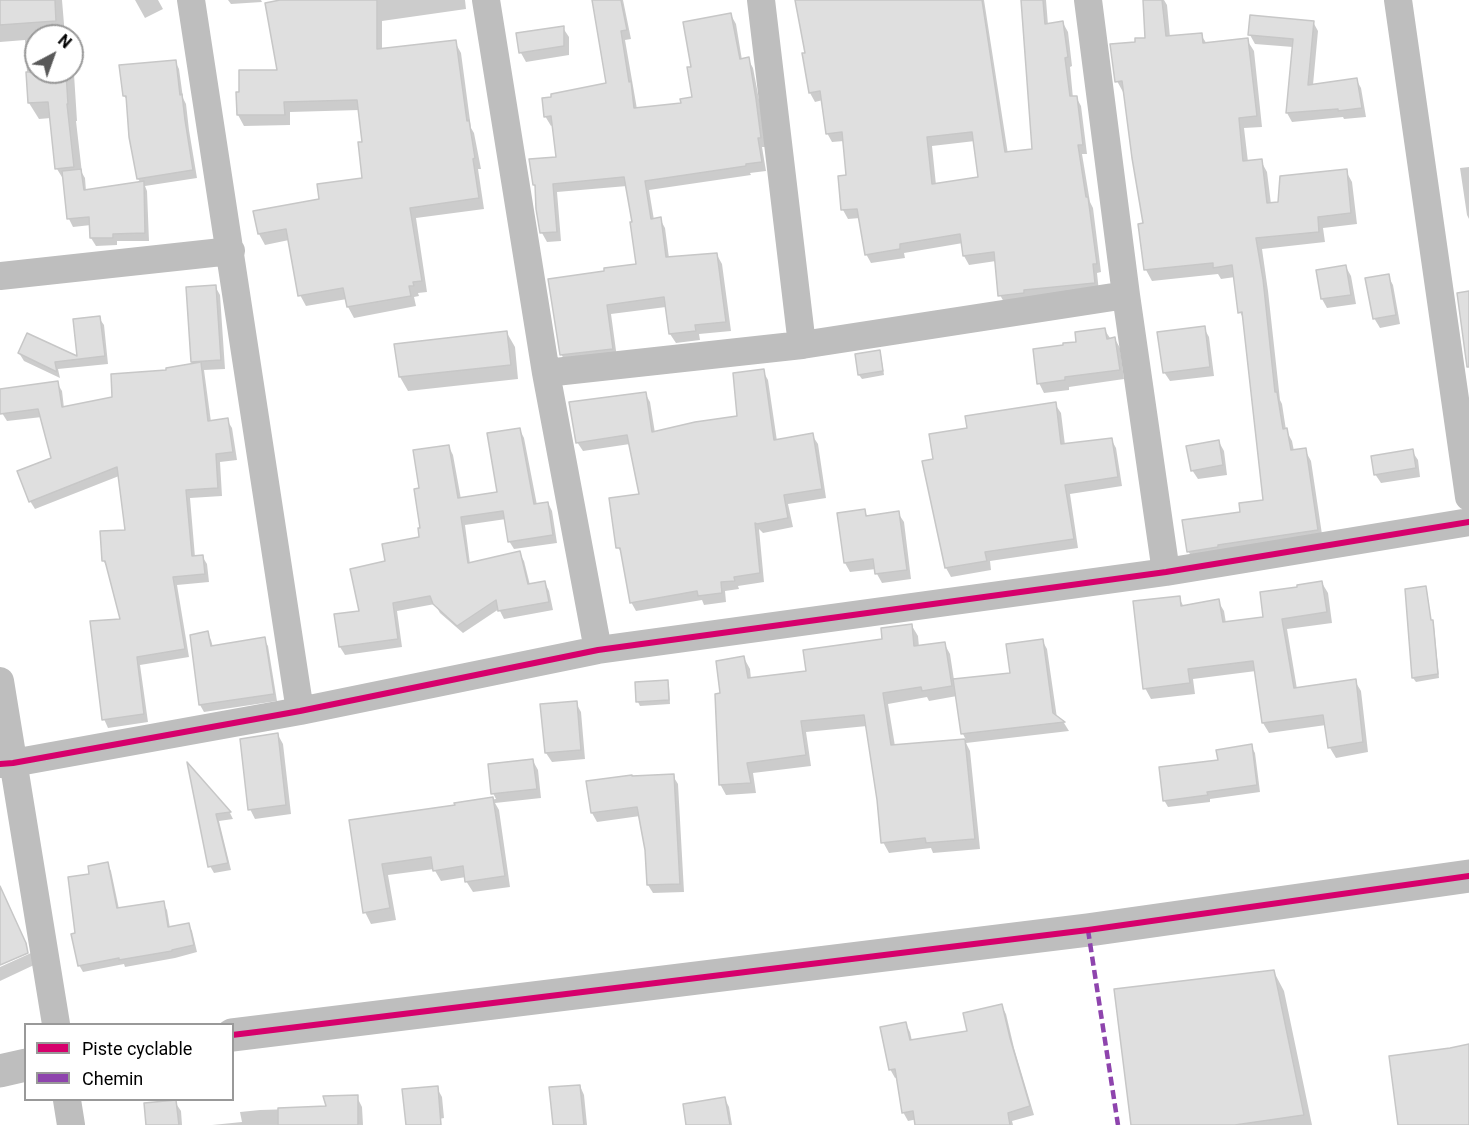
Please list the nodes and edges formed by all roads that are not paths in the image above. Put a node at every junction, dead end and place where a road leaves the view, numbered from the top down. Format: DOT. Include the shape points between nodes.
graph roads {
  1 [pos="191,0"];
  2 [pos="486,0"];
  3 [pos="761,0"];
  4 [pos="1088,0"];
  5 [pos="1398,0"];
  6 [pos="231,251"];
  7 [pos="0,276"];
  8 [pos="1126,295"];
  9 [pos="802,345"];
  10 [pos="546,373"];
  11 [pos="1469,497"];
  12 [pos="1469,522"];
  13 [pos="1166,572"];
  14 [pos="598,650"];
  15 [pos="0,681"];
  16 [pos="300,711"];
  17 [pos="6,763"];
  18 [pos="1469,876"];
  19 [pos="56,1023"];
  20 [pos="234,1035"];
  21 [pos="0,1055"];
  22 [pos="24,1055"];
  23 [pos="24,1065"];
  24 [pos="0,1071"];
  25 [pos="68,1101"];
  26 [pos="71,1125"];
  1 -- 6 [label="street"];
  2 -- 10 [label="street"];
  3 -- 9 [label="street"];
  4 -- 8 [label="street"];
  5 -- 11 [label="street"];
  6 -- 7 [label="street"];
  6 -- 16 [label="street"];
  8 -- 9 [label="street"];
  8 -- 13 [label="street"];
  9 -- 10 [label="street"];
  10 -- 14 [label="street"];
  12 -- 13 [label="street"];
  13 -- 14 [label="street"];
  14 -- 16 [label="street"];
  15 -- 17 [label="street"];
  16 -- 17 [label="street"];
  17 -- 19 [label="street"];
  18 -- 20 [label="street" via="1088,930"];
  21 -- 22 [label="street"];
  23 -- 24 [label="street"];
  25 -- 26 [label="street"];
}
